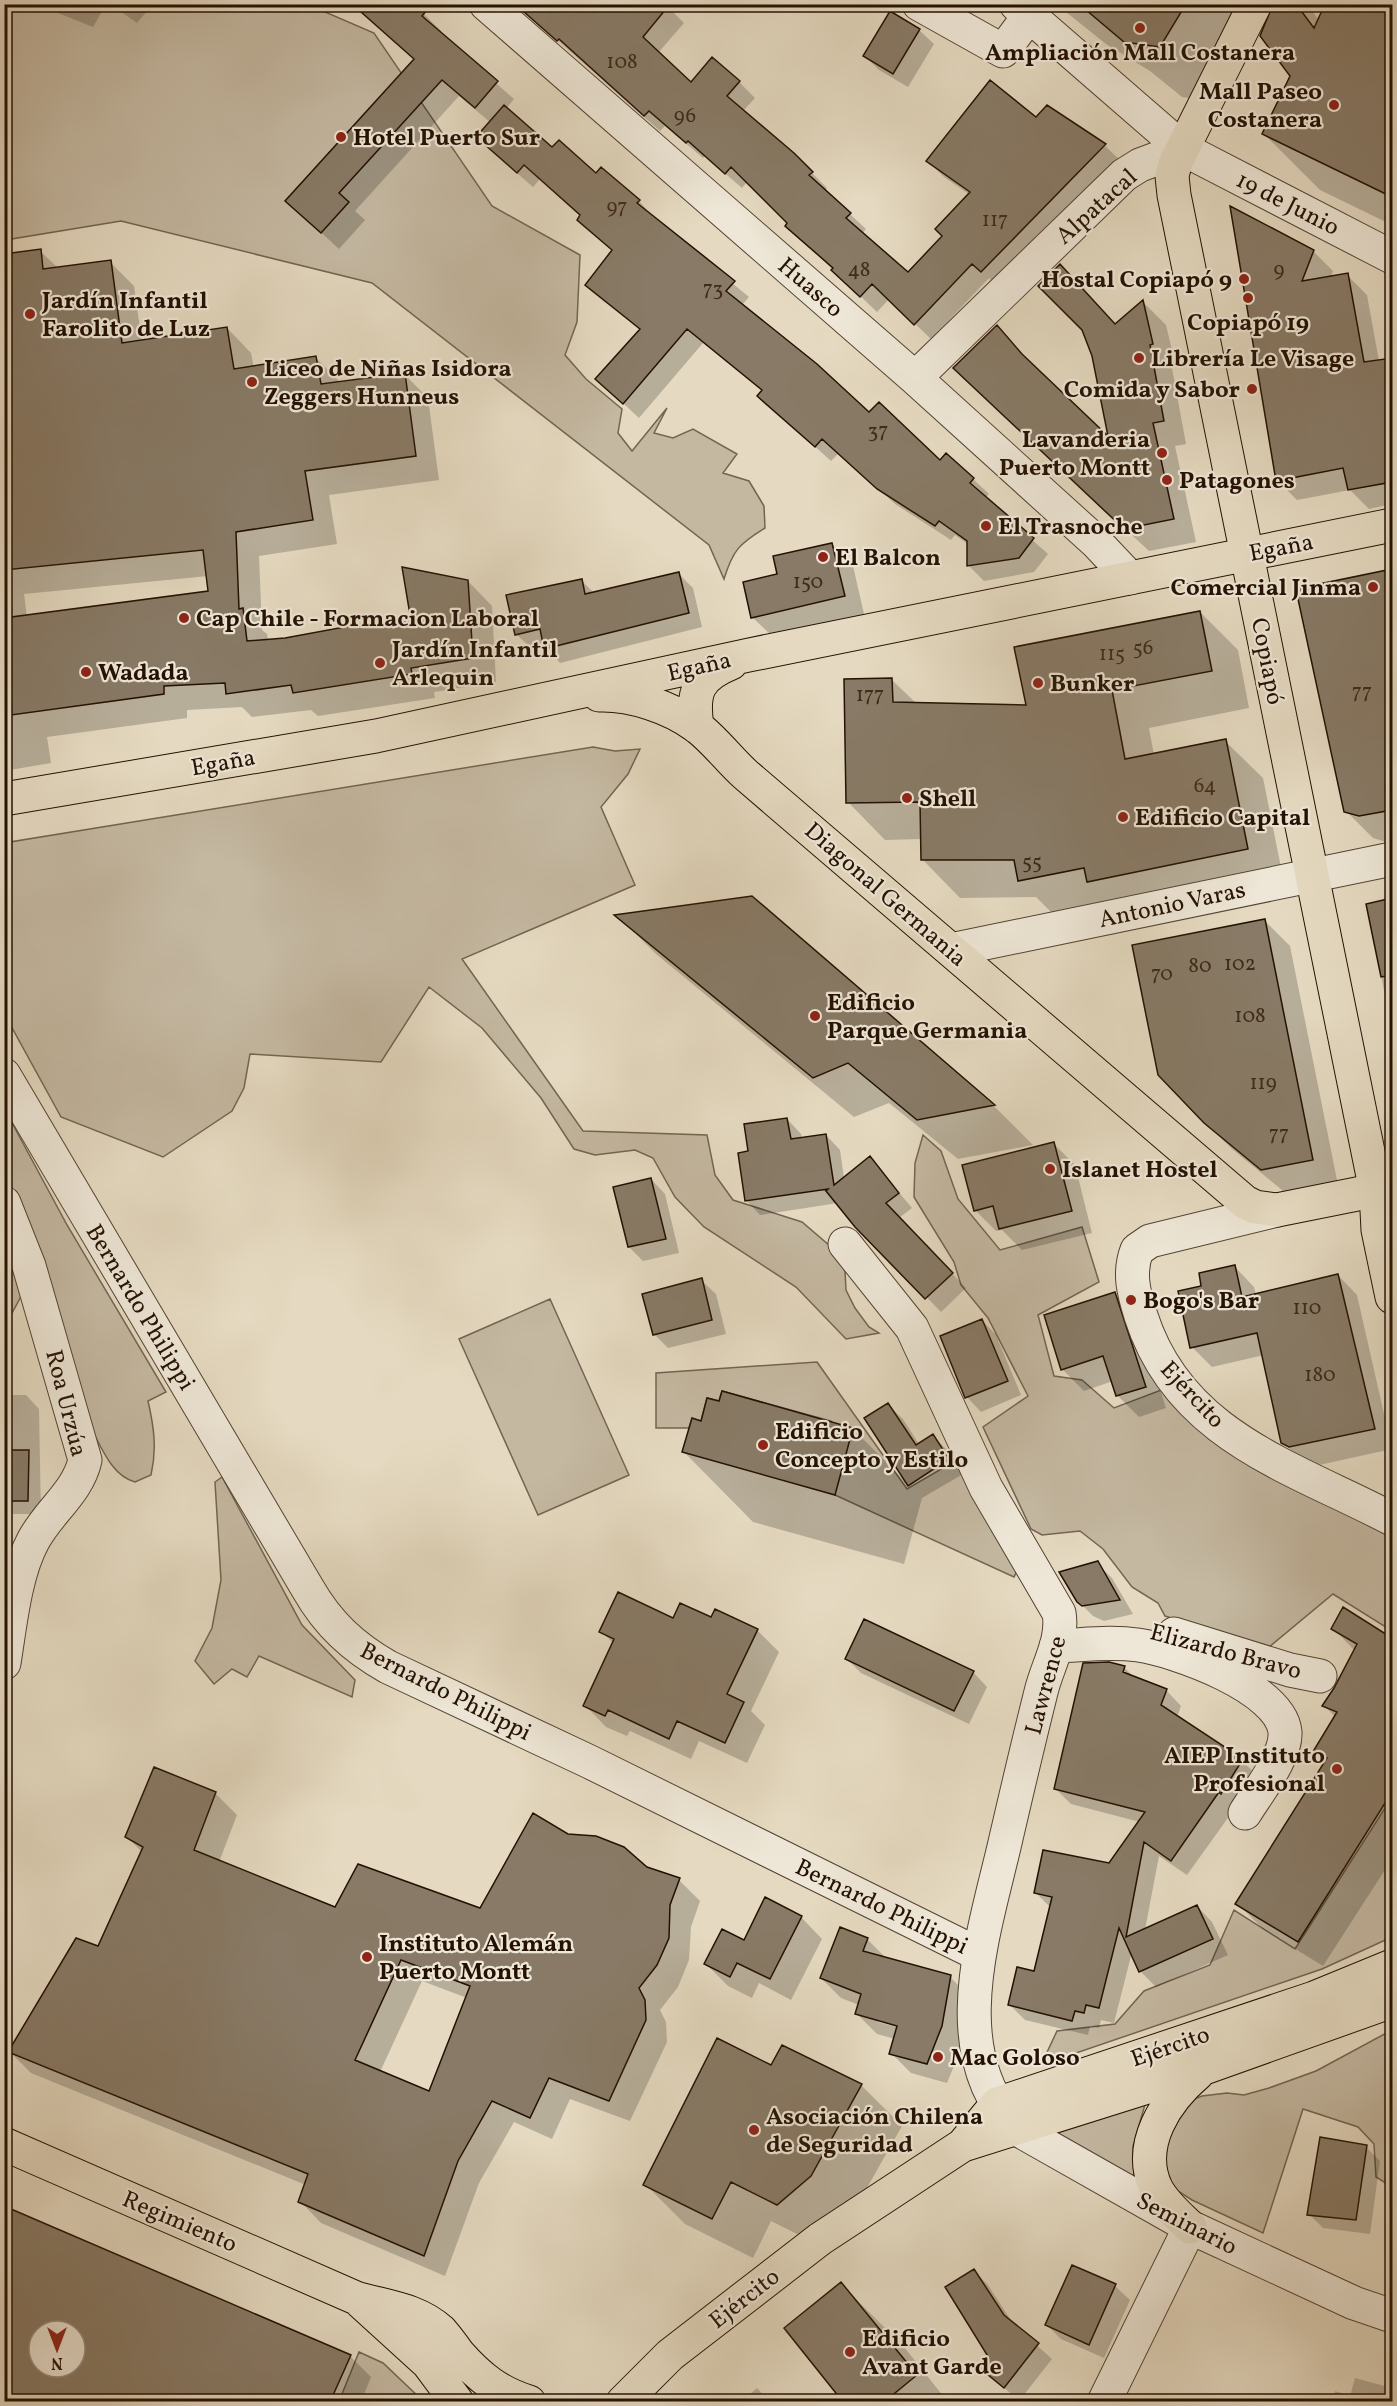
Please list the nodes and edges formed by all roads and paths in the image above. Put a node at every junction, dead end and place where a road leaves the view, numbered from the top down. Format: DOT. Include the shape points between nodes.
graph roads {
  1 [pos="486,4"];
  2 [pos="919,4"];
  3 [pos="1255,4"];
  4 [pos="1023,10"];
  5 [pos="1183,149"];
  6 [pos="1392,257"];
  7 [pos="915,378"];
  8 [pos="1392,525"];
  9 [pos="1246,554"];
  10 [pos="1130,578"];
  11 [pos="749,655"];
  12 [pos="571,695"];
  13 [pos="504,710"];
  14 [pos="697,727"];
  15 [pos="726,757"];
  16 [pos="4,799"];
  17 [pos="1392,859"];
  18 [pos="1311,875"];
  19 [pos="951,950"];
  20 [pos="4,1076"];
  21 [pos="1387,1195"];
  22 [pos="4,1203"];
  23 [pos="1277,1210"];
  24 [pos="845,1244"];
  25 [pos="1392,1297"];
  26 [pos="1392,1519"];
  27 [pos="1056,1646"];
  28 [pos="4,1663"];
  29 [pos="1320,1676"];
  30 [pos="1245,1813"];
  31 [pos="978,1954"];
  32 [pos="1392,1966"];
  33 [pos="1392,2001"];
  34 [pos="1206,2067"];
  35 [pos="997,2104"];
  36 [pos="1017,2129"];
  37 [pos="4,2144"];
  38 [pos="963,2145"];
  39 [pos="1190,2228"];
  40 [pos="356,2298"];
  41 [pos="1392,2316"];
  42 [pos="458,2398"];
  43 [pos="618,2399"];
  44 [pos="529,2402"];
  45 [pos="1104,2402"];
  1 -- 7 [label="street, Huasco"];
  2 -- 4 [label="street" via="1004,51"];
  3 -- 5 [label="main road, Copiapó"];
  4 -- 5 [label="street, 19 de Junio"];
  5 -- 6 [label="street, 19 de Junio"];
  5 -- 7 [label="street, Alpatacal" via="1124,175"];
  5 -- 9 [label="main road, Copiapó" via="1173,176 1174,195"];
  7 -- 10 [label="street, Huasco" via="1096,542"];
  8 -- 9 [label="main road, Egaña"];
  9 -- 10 [label="main road, Egaña"];
  9 -- 18 [label="main road, Copiapó"];
  10 -- 11 [label="main road, Egaña"];
  11 -- 12 [label="main road, Egaña"];
  11 -- 14 [label="main road" via="713,671 701,682 694,708"];
  12 -- 13 [label="main road, Egaña"];
  12 -- 14 [label="main road, Diagonal Germania" via="605,694 642,701"];
  13 -- 15 [label="main road, Diagonal Germania" via="586,713 627,720 681,736"];
  13 -- 16 [label="main road, Egaña" via="376,736"];
  14 -- 15 [label="main road, Diagonal Germania"];
  15 -- 19 [label="main road, Diagonal Germania"];
  17 -- 18 [label="street, Antonio Varas"];
  18 -- 19 [label="street, Antonio Varas"];
  18 -- 21 [label="main road, Copiapó"];
  19 -- 23 [label="main road, Diagonal Germania" via="1245,1202"];
  20 -- 31 [label="street, Bernardo Philippi" via="308,1589 335,1628 388,1667"];
  21 -- 23 [label="main road, Diagonal Germania"];
  21 -- 25 [label="main road" via="1378,1230"];
  22 -- 28 [label="street, Roa Urzúa" via="29,1266 85,1460 77,1482 31,1544 21,1573"];
  23 -- 26 [label="street, Ejército" via="1150,1241 1137,1250 1131,1269 1133,1288 1147,1336 1165,1371 1236,1438 1281,1466"];
  24 -- 27 [label="street, Lawrence" via="912,1328 986,1488 1059,1613 1061,1625"];
  27 -- 29 [label="street, Elizardo Bravo" via="1096,1631 1139,1628"];
  27 -- 30 [label="street, Elizardo Bravo" via="1107,1642 1152,1647 1218,1671 1270,1704 1282,1722 1285,1740"];
  27 -- 31 [label="street, Lawrence" via="1042,1688"];
  31 -- 35 [label="street, Lawrence" via="974,2004 977,2041"];
  32 -- 35 [label="main road, Ejército" via="1305,2001"];
  33 -- 34 [label="main road, Ejército"];
  34 -- 36 [label="main road, Ejército"];
  34 -- 39 [label="main road" via="1167,2106 1156,2126 1150,2155 1156,2188"];
  35 -- 36 [label="street, Seminario"];
  35 -- 38 [label="main road, Ejército"];
  36 -- 38 [label="main road, Ejército"];
  36 -- 39 [label="street, Seminario"];
  37 -- 40 [label="main road, Regimiento"];
  38 -- 43 [label="main road, Ejército" via="820,2239"];
  39 -- 41 [label="street, Seminario" via="1354,2303"];
  39 -- 45 [label="street"];
  40 -- 42 [label="main road, Regimiento" via="405,2341"];
  40 -- 44 [label="main road, Regimiento" via="419,2316 441,2331 477,2374 496,2389"];
}
